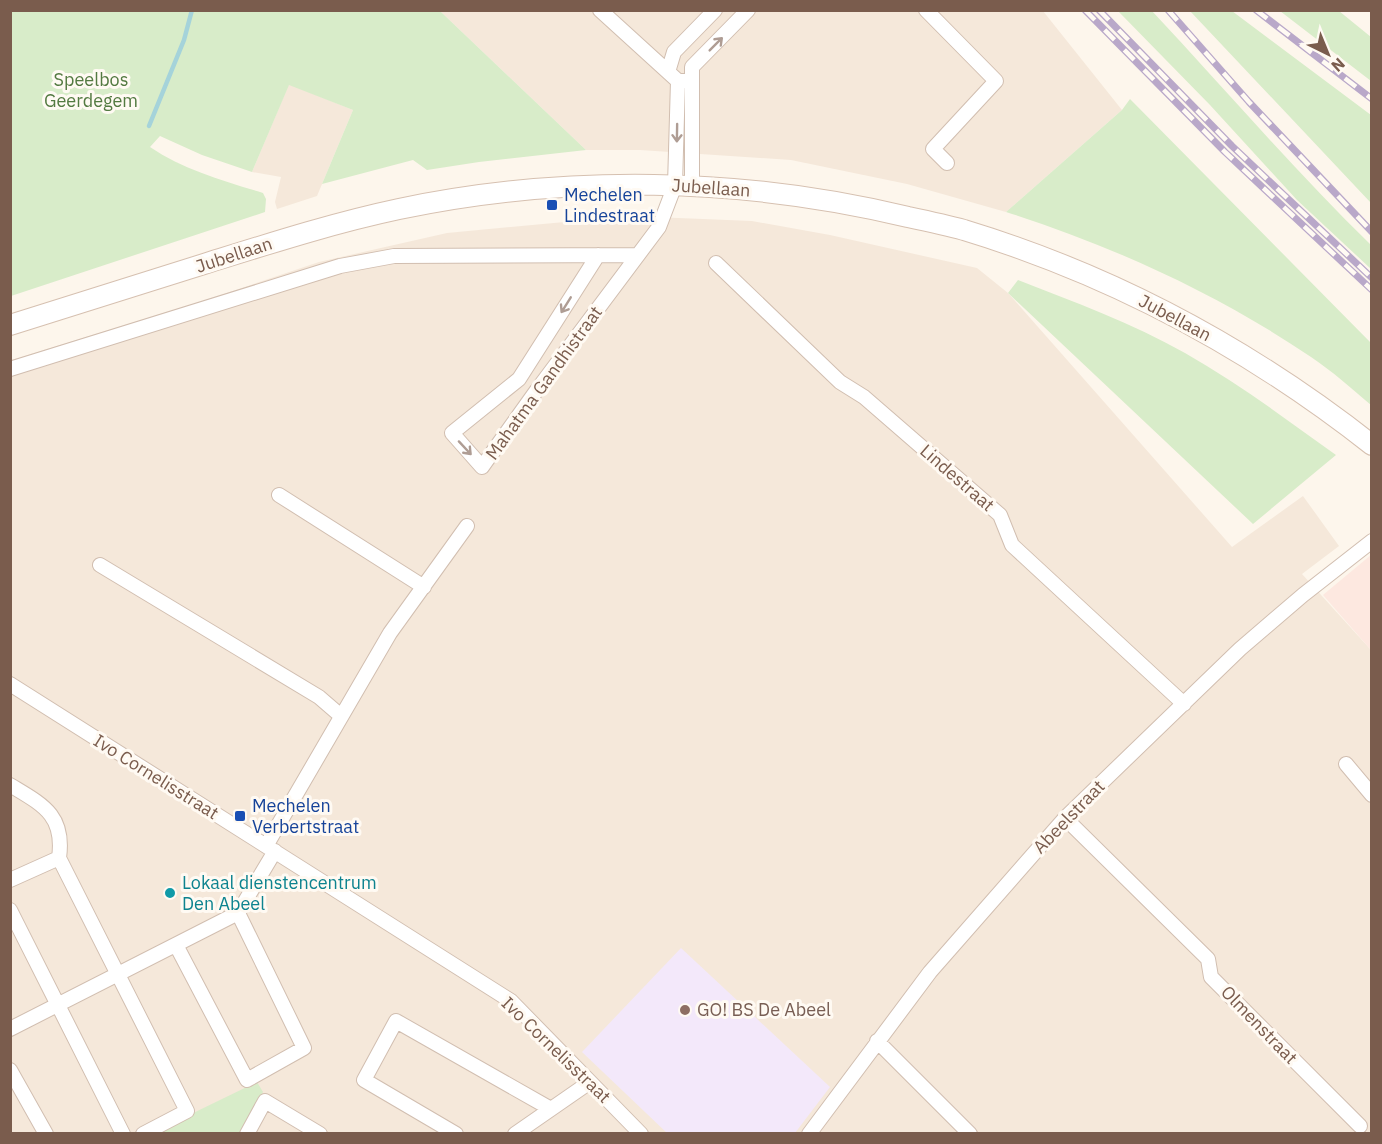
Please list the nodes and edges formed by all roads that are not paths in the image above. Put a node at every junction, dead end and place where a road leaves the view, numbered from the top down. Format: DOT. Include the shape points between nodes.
graph roads {
  1 [pos="600,10"];
  2 [pos="715,10"];
  3 [pos="748,10"];
  4 [pos="926,10"];
  5 [pos="680,78"];
  6 [pos="947,163"];
  7 [pos="683,186"];
  8 [pos="598,255"];
  9 [pos="636,255"];
  10 [pos="716,263"];
  11 [pos="10,325"];
  12 [pos="10,369"];
  13 [pos="1371,445"];
  14 [pos="279,495"];
  15 [pos="467,525"];
  16 [pos="1371,542"];
  17 [pos="100,565"];
  18 [pos="424,587"];
  19 [pos="10,684"];
  20 [pos="1184,704"];
  21 [pos="341,716"];
  22 [pos="1346,764"];
  23 [pos="10,785"];
  24 [pos="1371,795"];
  25 [pos="1065,818"];
  26 [pos="270,849"];
  27 [pos="59,858"];
  28 [pos="10,880"];
  29 [pos="10,910"];
  30 [pos="238,913"];
  31 [pos="176,945"];
  32 [pos="117,975"];
  33 [pos="57,1005"];
  34 [pos="10,1029"];
  35 [pos="877,1041"];
  36 [pos="10,1070"];
  37 [pos="590,1082"];
  38 [pos="551,1109"];
  39 [pos="1360,1126"];
  40 [pos="46,1134"];
  41 [pos="123,1134"];
  42 [pos="143,1134"];
  43 [pos="247,1134"];
  44 [pos="320,1134"];
  45 [pos="456,1134"];
  46 [pos="515,1134"];
  47 [pos="641,1134"];
  48 [pos="809,1134"];
  49 [pos="970,1134"];
  1 -- 5 [label="street"];
  2 -- 5 [label="street" via="674,52"];
  5 -- 3 [label="street, one-way"];
  4 -- 6 [label="street" via="996,81 933,149"];
  5 -- 7 [label="street"];
  7 -- 9 [label="street, Mahatma Gandhistraat" via="659,227"];
  7 -- 11 [label="main road, Jubellaan" via="631,183 526,190 400,209 282,239"];
  7 -- 13 [label="main road, Jubellaan" via="807,196 863,206 965,231 1042,257 1087,274 1190,325 1291,385"];
  8 -- 9 [label="street"];
  8 -- 9 [label="street, Mahatma Gandhistraat, one-way" via="519,379 452,433 482,467"];
  8 -- 12 [label="street" via="394,256 340,266"];
  10 -- 20 [label="street, Lindestraat" via="840,382 864,397 999,515 1012,545"];
  14 -- 18 [label="street"];
  15 -- 18 [label="street"];
  16 -- 20 [label="street, Abeelstraat" via="1240,649"];
  17 -- 21 [label="street" via="319,698"];
  18 -- 21 [label="street" via="390,633"];
  19 -- 26 [label="street, Ivo Cornelisstraat"];
  20 -- 25 [label="street, Abeelstraat"];
  21 -- 26 [label="street"];
  22 -- 24 [label="street"];
  23 -- 27 [label="street" via="38,802 57,821"];
  25 -- 35 [label="street, Abeelstraat" via="930,972"];
  25 -- 39 [label="street, Olmenstraat" via="1208,959 1211,977"];
  26 -- 30 [label="street"];
  26 -- 37 [label="street, Ivo Cornelisstraat" via="511,1001"];
  27 -- 28 [label="street"];
  27 -- 32 [label="street"];
  29 -- 33 [label="street"];
  30 -- 31 [label="street"];
  30 -- 31 [label="street" via="304,1048 247,1080"];
  31 -- 32 [label="street"];
  32 -- 33 [label="street"];
  32 -- 42 [label="street" via="187,1111"];
  33 -- 34 [label="street"];
  33 -- 41 [label="street"];
  35 -- 48 [label="street, Abeelstraat"];
  35 -- 49 [label="street"];
  36 -- 40 [label="street"];
  37 -- 38 [label="street"];
  37 -- 47 [label="street, Ivo Cornelisstraat"];
  38 -- 45 [label="street" via="396,1021 364,1080"];
  38 -- 46 [label="street"];
  43 -- 44 [label="street" via="265,1101"];
}
